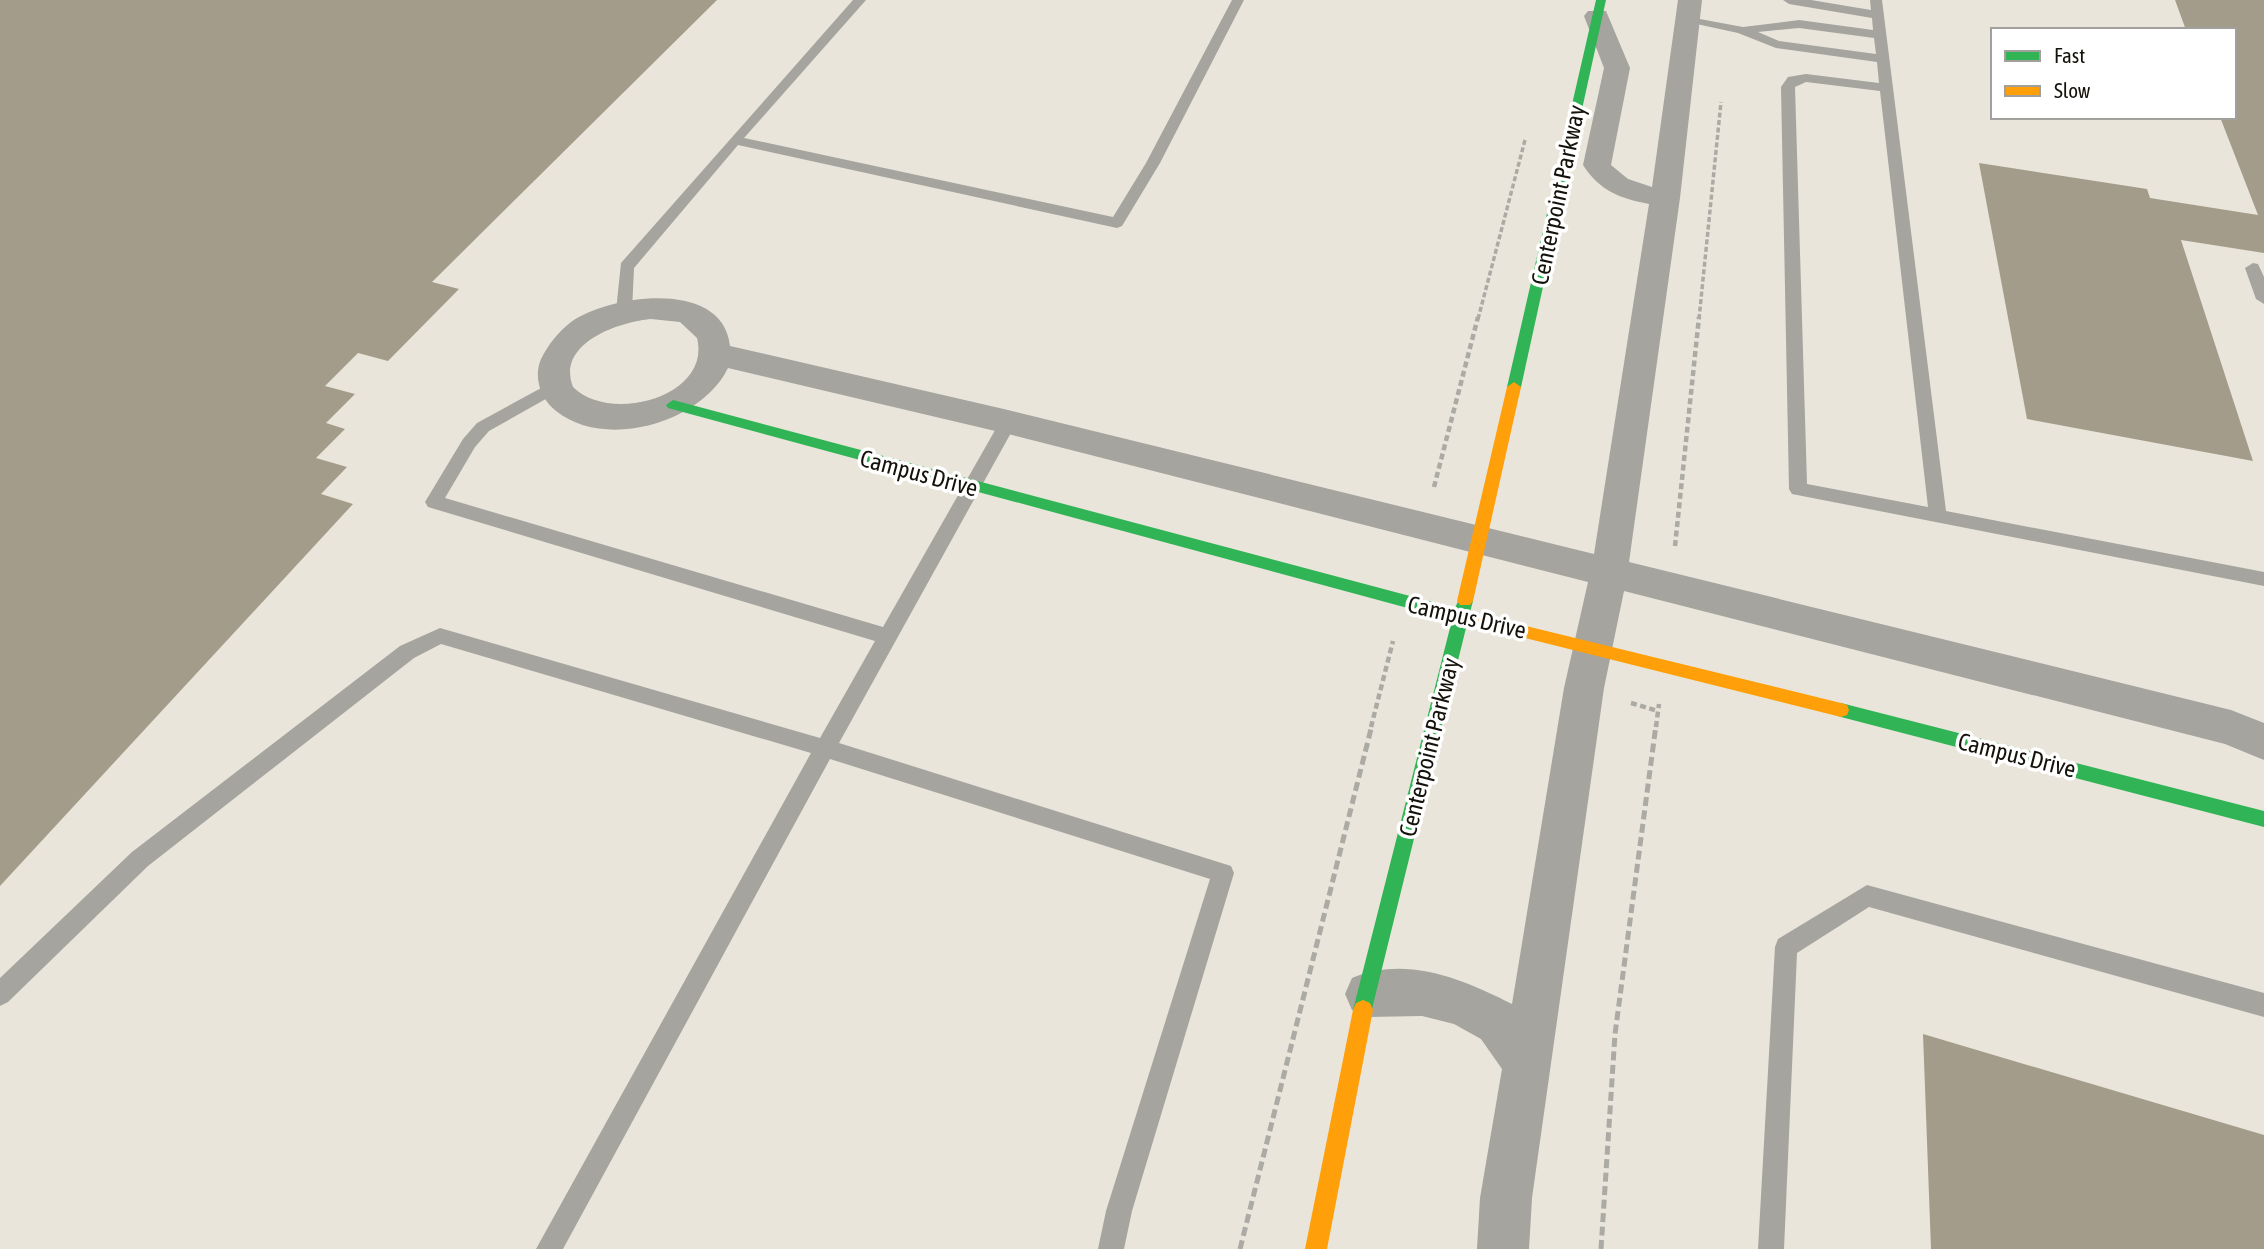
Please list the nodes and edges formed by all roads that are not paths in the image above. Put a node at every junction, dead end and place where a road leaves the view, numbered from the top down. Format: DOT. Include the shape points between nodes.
graph roads {
  1 [pos="860,0"];
  2 [pos="1238,0"];
  3 [pos="1790,0"];
  4 [pos="1598,4"];
  5 [pos="1877,7"];
  6 [pos="1689,11"];
  7 [pos="1741,30"];
  8 [pos="1880,35"];
  9 [pos="1883,59"];
  10 [pos="1886,88"];
  11 [pos="735,140"];
  12 [pos="1665,198"];
  13 [pos="2253,268"];
  14 [pos="2264,299"];
  15 [pos="624,311"];
  16 [pos="717,354"];
  17 [pos="554,387"];
  18 [pos="673,405"];
  19 [pos="1009,422"];
  20 [pos="973,488"];
  21 [pos="1938,516"];
  22 [pos="1480,540"];
  23 [pos="1609,573"];
  24 [pos="2264,579"];
  25 [pos="1462,616"];
  26 [pos="890,637"];
  27 [pos="1593,647"];
  28 [pos="2264,742"];
  29 [pos="825,748"];
  30 [pos="2264,819"];
  31 [pos="0,994"];
  32 [pos="1368,994"];
  33 [pos="2264,1005"];
  34 [pos="1527,1064"];
  35 [pos="549,1249"];
  36 [pos="1111,1249"];
  37 [pos="1316,1249"];
  38 [pos="1503,1249"];
  39 [pos="1771,1249"];
  1 -- 11 [label="lane"];
  2 -- 11 [label="lane" via="1153,163 1116,223"];
  3 -- 5 [label="lane"];
  4 -- 12 [label="street" via="1617,68 1597,165 1606,180 1629,191"];
  4 -- 22 [label="street, Centerpoint Parkway"];
  5 -- 8 [label="lane"];
  6 -- 7 [label="lane"];
  6 -- 12 [label="street"];
  7 -- 8 [label="lane" via="1800,24"];
  7 -- 9 [label="lane" via="1776,44"];
  8 -- 9 [label="lane"];
  9 -- 10 [label="lane"];
  10 -- 21 [label="lane"];
  10 -- 21 [label="lane" via="1806,78 1793,80 1788,87 1798,489"];
  11 -- 15 [label="lane" via="626,267"];
  12 -- 23 [label="street"];
  13 -- 14 [label="lane"];
  15 -- 16 [label="street" via="659,307 690,314 711,331"];
  15 -- 17 [label="street" via="598,320 561,350 553,369"];
  16 -- 18 [label="street" via="704,382"];
  16 -- 19 [label="street"];
  17 -- 18 [label="street" via="570,407 599,418 636,417"];
  17 -- 26 [label="lane" via="483,426 434,502"];
  18 -- 20 [label="street, Campus Drive"];
  19 -- 20 [label="lane"];
  19 -- 22 [label="street"];
  20 -- 25 [label="street, Campus Drive"];
  20 -- 26 [label="lane"];
  21 -- 24 [label="lane"];
  22 -- 23 [label="street"];
  22 -- 25 [label="street, Centerpoint Parkway"];
  23 -- 27 [label="street"];
  23 -- 28 [label="street" via="2231,728"];
  25 -- 27 [label="street, Campus Drive"];
  25 -- 32 [label="street, Centerpoint Parkway"];
  26 -- 29 [label="lane"];
  27 -- 30 [label="street, Campus Drive"];
  27 -- 34 [label="street"];
  29 -- 31 [label="lane" via="440,636 407,652 141,859"];
  29 -- 35 [label="lane"];
  29 -- 36 [label="lane" via="1223,873 1118,1211"];
  32 -- 34 [label="street" via="1422,993 1461,1003 1499,1022"];
  32 -- 37 [label="street, Centerpoint Parkway" via="1326,1179"];
  33 -- 39 [label="lane" via="1867,896 1786,947"];
  34 -- 38 [label="street" via="1506,1198"];
}
